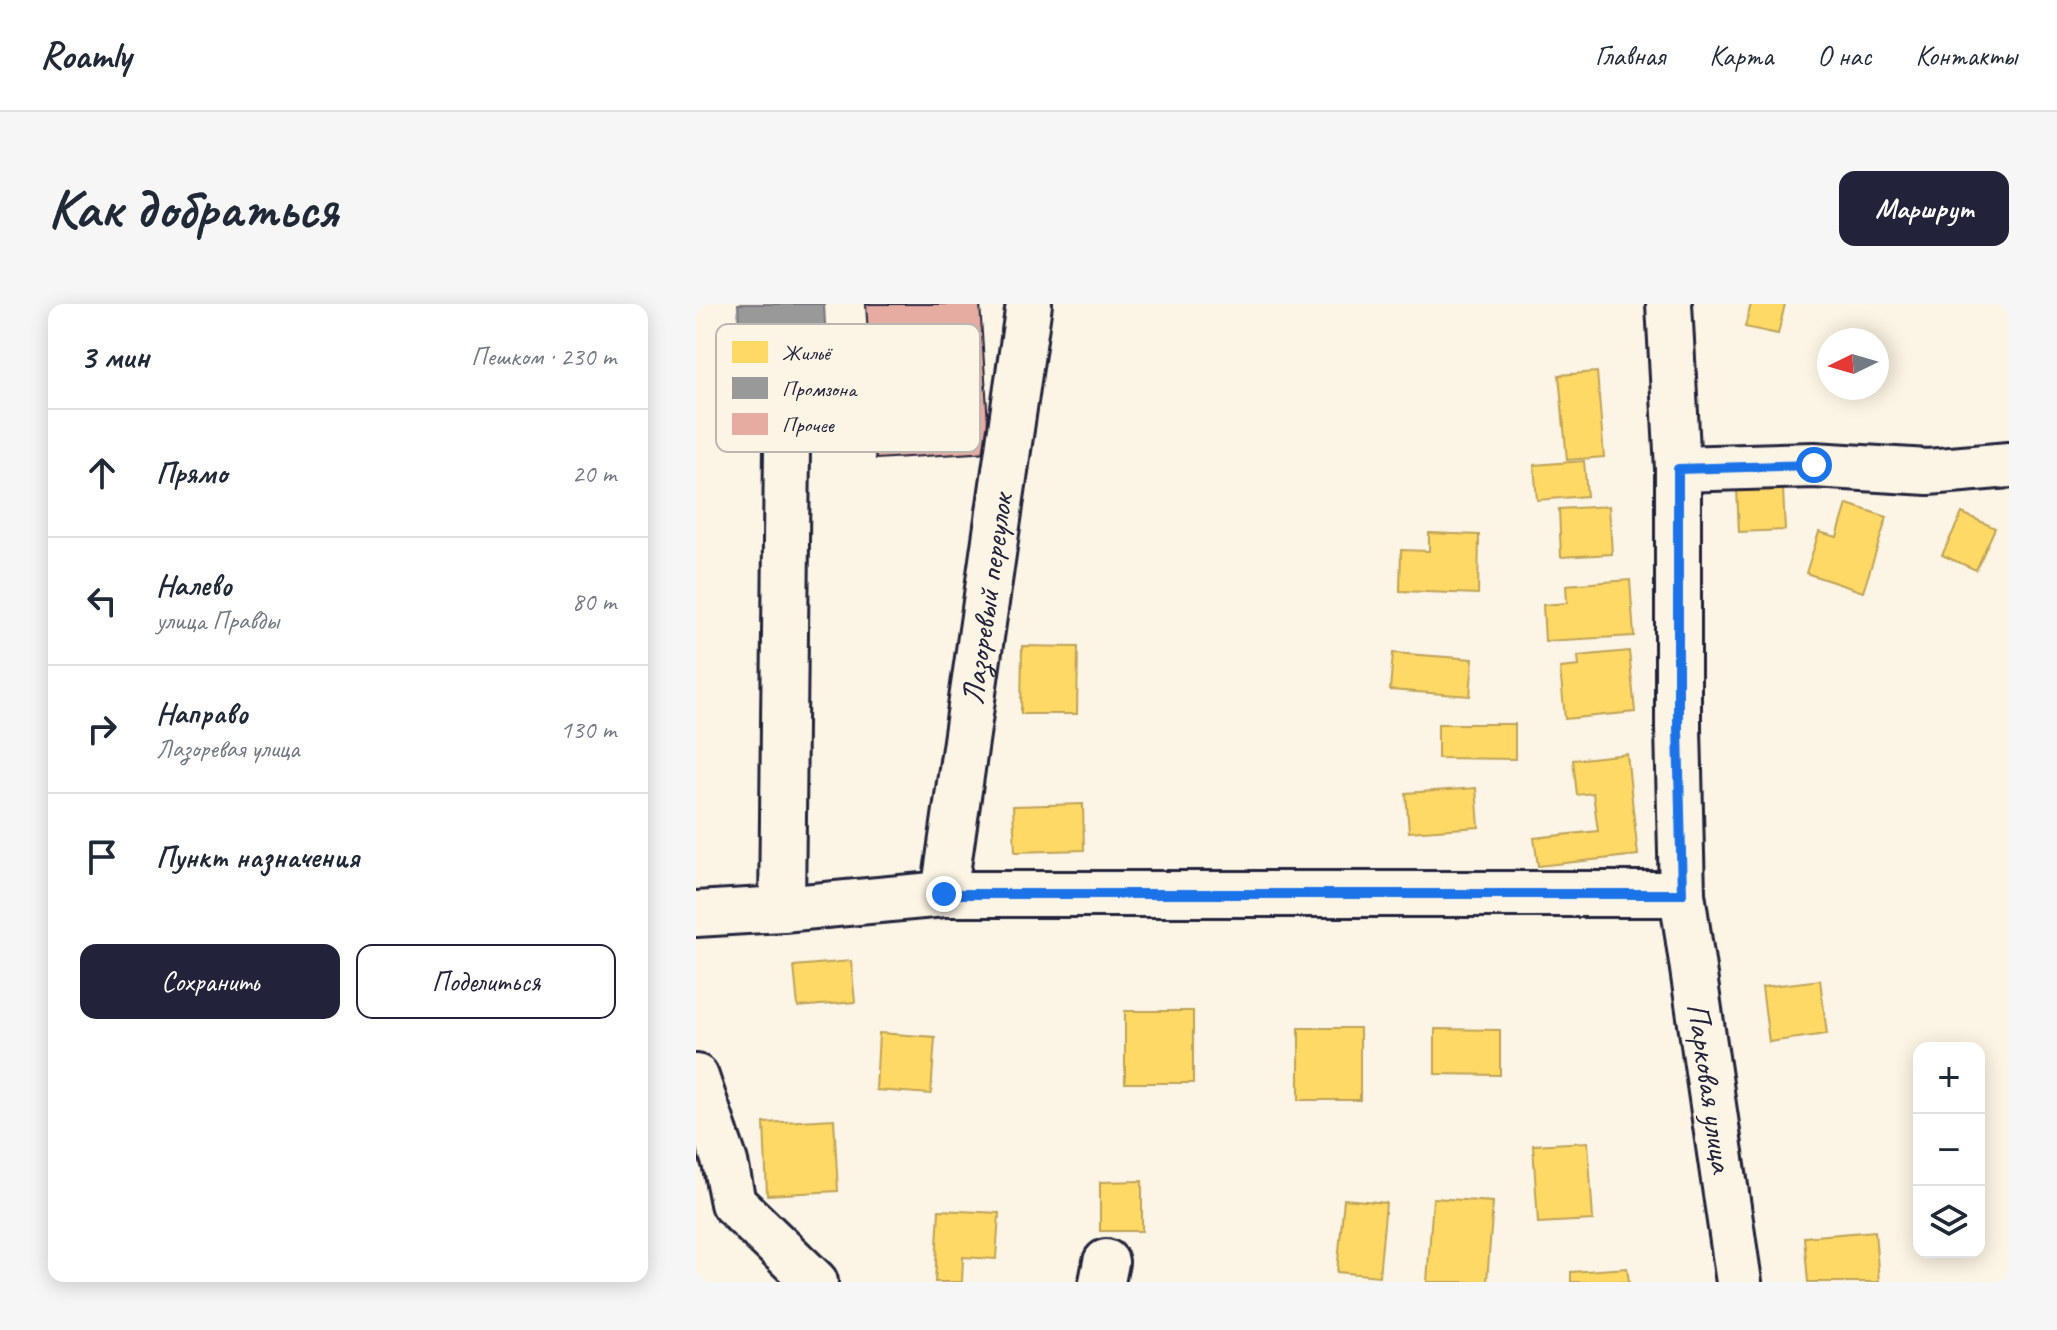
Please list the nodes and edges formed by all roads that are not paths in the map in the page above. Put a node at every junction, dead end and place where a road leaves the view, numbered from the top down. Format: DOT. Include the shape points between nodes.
graph roads {
  1 [pos="1029,304"];
  2 [pos="1669,304"];
  3 [pos="787,452"];
  4 [pos="2009,465"];
  5 [pos="1678,469"];
  6 [pos="944,894"];
  7 [pos="1682,894"];
  8 [pos="782,909"];
  9 [pos="696,914"];
  10 [pos="696,1077"];
  11 [pos="815,1282"];
  12 [pos="1739,1282"];
  1 -- 6 [label="street, Лазоревый переулок"];
  2 -- 5 [label="street, Парковая улица"];
  3 -- 8 [label="street"];
  4 -- 5 [label="street" via="1928,472 1814,465"];
  5 -- 7 [label="street, Парковая улица"];
  6 -- 7 [label="street"];
  6 -- 8 [label="street"];
  7 -- 12 [label="street, Парковая улица"];
  8 -- 9 [label="street"];
  10 -- 11 [label="street" via="733,1203"];
}
